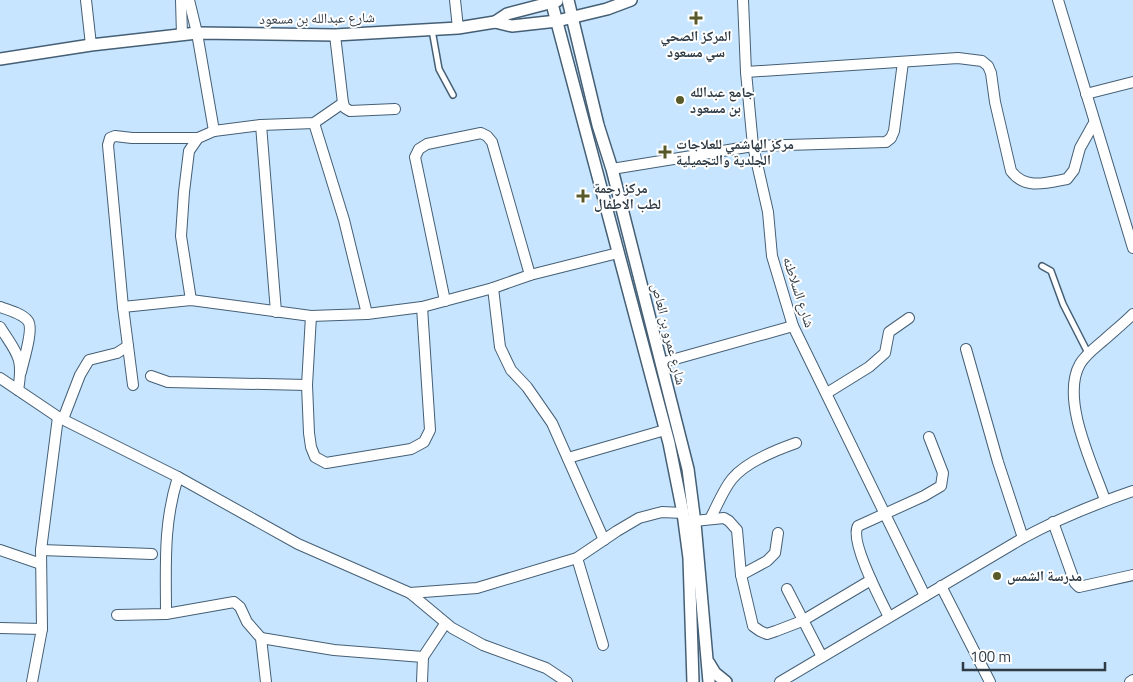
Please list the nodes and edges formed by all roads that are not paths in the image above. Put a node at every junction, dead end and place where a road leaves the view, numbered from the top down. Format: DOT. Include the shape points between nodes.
graph roads {
  1 [pos="86,0"];
  2 [pos="181,0"];
  3 [pos="189,0"];
  4 [pos="455,0"];
  5 [pos="568,0"];
  6 [pos="631,0"];
  7 [pos="743,0"];
  8 [pos="1058,0"];
  9 [pos="554,1"];
  10 [pos="572,17"];
  11 [pos="557,21"];
  12 [pos="495,22"];
  13 [pos="458,28"];
  14 [pos="432,30"];
  15 [pos="197,33"];
  16 [pos="182,35"];
  17 [pos="335,35"];
  18 [pos="91,45"];
  19 [pos="0,59"];
  20 [pos="903,62"];
  21 [pos="746,72"];
  22 [pos="1133,82"];
  23 [pos="1086,94"];
  24 [pos="453,95"];
  25 [pos="342,103"];
  26 [pos="395,109"];
  27 [pos="314,123"];
  28 [pos="1094,123"];
  29 [pos="261,125"];
  30 [pos="214,131"];
  31 [pos="198,138"];
  32 [pos="753,146"];
  33 [pos="612,169"];
  34 [pos="1133,248"];
  35 [pos="618,253"];
  36 [pos="1042,266"];
  37 [pos="530,275"];
  38 [pos="493,288"];
  39 [pos="191,300"];
  40 [pos="444,301"];
  41 [pos="0,307"];
  42 [pos="123,307"];
  43 [pos="422,307"];
  44 [pos="276,312"];
  45 [pos="367,314"];
  46 [pos="1133,314"];
  47 [pos="311,316"];
  48 [pos="909,318"];
  49 [pos="794,326"];
  50 [pos="0,327"];
  51 [pos="128,346"];
  52 [pos="966,349"];
  53 [pos="1088,353"];
  54 [pos="661,363"];
  55 [pos="21,372"];
  56 [pos="151,376"];
  57 [pos="0,378"];
  58 [pos="133,385"];
  59 [pos="307,385"];
  60 [pos="18,390"];
  61 [pos="827,393"];
  62 [pos="60,418"];
  63 [pos="665,430"];
  64 [pos="929,437"];
  65 [pos="796,443"];
  66 [pos="568,458"];
  67 [pos="178,477"];
  68 [pos="1133,491"];
  69 [pos="1105,500"];
  70 [pos="683,512"];
  71 [pos="886,513"];
  72 [pos="710,520"];
  73 [pos="694,521"];
  74 [pos="1053,522"];
  75 [pos="778,533"];
  76 [pos="1023,538"];
  77 [pos="604,540"];
  78 [pos="0,550"];
  79 [pos="41,550"];
  80 [pos="152,554"];
  81 [pos="577,558"];
  82 [pos="41,564"];
  83 [pos="741,575"];
  84 [pos="1133,575"];
  85 [pos="871,580"];
  86 [pos="941,586"];
  87 [pos="787,589"];
  88 [pos="410,593"];
  89 [pos="925,596"];
  90 [pos="166,614"];
  91 [pos="117,615"];
  92 [pos="888,617"];
  93 [pos="802,621"];
  94 [pos="445,624"];
  95 [pos="0,628"];
  96 [pos="42,629"];
  97 [pos="261,638"];
  98 [pos="603,645"];
  99 [pos="423,657"];
  100 [pos="822,657"];
  101 [pos="707,661"];
  102 [pos="782,681"];
  103 [pos="32,682"];
  104 [pos="266,682"];
  105 [pos="422,682"];
  106 [pos="567,682"];
  107 [pos="693,682"];
  108 [pos="709,682"];
  109 [pos="726,682"];
  110 [pos="990,682"];
  1 -- 18 [label="street"];
  2 -- 16 [label="street"];
  3 -- 15 [label="street"];
  4 -- 13 [label="street"];
  5 -- 10 [label="street, شارع عمرو بن العاص"];
  6 -- 10 [label="street, شارع عبدالله بن مسعود"];
  7 -- 21 [label="street, شارع السلاطنه"];
  8 -- 23 [label="street"];
  9 -- 11 [label="street"];
  9 -- 12 [label="street" via="507,14"];
  10 -- 11 [label="street, شارع عبدالله بن مسعود"];
  10 -- 33 [label="street, شارع عمرو بن العاص" via="598,126"];
  11 -- 12 [label="street, شارع عبدالله بن مسعود" via="512,26"];
  11 -- 35 [label="street"];
  12 -- 13 [label="street, شارع عبدالله بن مسعود"];
  13 -- 14 [label="street, شارع عبدالله بن مسعود"];
  14 -- 17 [label="street, شارع عبدالله بن مسعود"];
  14 -- 24 [label="lane" via="438,69"];
  15 -- 16 [label="street, شارع عبدالله بن مسعود"];
  15 -- 17 [label="street, شارع عبدالله بن مسعود"];
  15 -- 30 [label="street"];
  16 -- 18 [label="street, شارع عبدالله بن مسعود"];
  17 -- 25 [label="street"];
  18 -- 19 [label="street, شارع عبدالله بن مسعود"];
  20 -- 21 [label="street"];
  20 -- 28 [label="street" via="958,58 982,61 988,66 1011,171 1016,178 1028,184 1067,180"];
  20 -- 32 [label="street" via="894,131 886,142"];
  21 -- 32 [label="street, شارع السلاطنه"];
  22 -- 23 [label="street"];
  23 -- 28 [label="street"];
  25 -- 26 [label="street" via="350,111"];
  25 -- 27 [label="street"];
  27 -- 29 [label="street"];
  27 -- 45 [label="street" via="344,220"];
  28 -- 34 [label="street"];
  29 -- 30 [label="street"];
  29 -- 44 [label="street"];
  30 -- 31 [label="street"];
  31 -- 39 [label="street" via="189,151 181,236"];
  31 -- 42 [label="street" via="110,138 108,145"];
  32 -- 33 [label="street"];
  32 -- 49 [label="street, شارع السلاطنه" via="768,212 772,256"];
  33 -- 54 [label="street, شارع عمرو بن العاص"];
  35 -- 37 [label="street"];
  35 -- 63 [label="street"];
  36 -- 53 [label="lane" via="1051,271 1063,304"];
  37 -- 38 [label="street"];
  37 -- 40 [label="street" via="492,142 481,133 427,144 415,157"];
  38 -- 40 [label="street"];
  38 -- 66 [label="street" via="500,347 511,370 552,423"];
  39 -- 42 [label="street"];
  39 -- 44 [label="street"];
  40 -- 43 [label="street"];
  41 -- 55 [label="street" via="16,312 30,326"];
  42 -- 51 [label="street"];
  43 -- 45 [label="street"];
  43 -- 59 [label="street" via="430,430 424,442 411,449 326,463 315,457 311,447"];
  44 -- 47 [label="street"];
  45 -- 47 [label="street"];
  46 -- 53 [label="street"];
  47 -- 59 [label="street"];
  48 -- 61 [label="street" via="890,332 885,353"];
  49 -- 54 [label="street"];
  49 -- 61 [label="street, شارع السلاطنه"];
  50 -- 55 [label="street" via="16,351"];
  51 -- 58 [label="street"];
  51 -- 62 [label="street" via="117,354 90,360"];
  52 -- 76 [label="street"];
  53 -- 69 [label="street" via="1075,380 1076,420"];
  54 -- 73 [label="street, شارع عمرو بن العاص" via="688,469"];
  55 -- 60 [label="street"];
  56 -- 59 [label="street" via="168,382"];
  57 -- 60 [label="street"];
  60 -- 62 [label="street"];
  61 -- 71 [label="street, شارع السلاطنه"];
  62 -- 67 [label="street"];
  62 -- 79 [label="street"];
  63 -- 66 [label="street"];
  63 -- 70 [label="street"];
  64 -- 71 [label="street" via="942,473 941,486"];
  65 -- 72 [label="street" via="746,466 736,474"];
  66 -- 77 [label="street"];
  67 -- 88 [label="street" via="298,544"];
  67 -- 90 [label="street" via="166,525"];
  68 -- 69 [label="street"];
  69 -- 74 [label="street"];
  70 -- 77 [label="street" via="662,512 640,518"];
  70 -- 107 [label="street" via="689,558"];
  71 -- 85 [label="street" via="856,530"];
  71 -- 89 [label="street, شارع السلاطنه"];
  72 -- 73 [label="street"];
  72 -- 83 [label="street" via="724,518 737,530"];
  73 -- 101 [label="street, شارع عمرو بن العاص"];
  74 -- 76 [label="street"];
  74 -- 84 [label="street" via="1078,587"];
  75 -- 83 [label="street" via="775,553"];
  76 -- 86 [label="street"];
  77 -- 81 [label="street"];
  78 -- 82 [label="street"];
  79 -- 80 [label="street"];
  79 -- 82 [label="street"];
  81 -- 88 [label="street" via="477,588"];
  81 -- 98 [label="street"];
  82 -- 96 [label="street"];
  83 -- 93 [label="street" via="753,626 767,634"];
  85 -- 92 [label="street"];
  85 -- 93 [label="street"];
  86 -- 89 [label="street"];
  86 -- 110 [label="street"];
  87 -- 93 [label="street"];
  88 -- 94 [label="street"];
  89 -- 92 [label="street"];
  90 -- 91 [label="street"];
  90 -- 97 [label="street" via="234,602"];
  92 -- 100 [label="street"];
  93 -- 100 [label="street"];
  94 -- 99 [label="street"];
  94 -- 106 [label="street" via="483,645 546,668"];
  95 -- 96 [label="street"];
  96 -- 103 [label="street"];
  97 -- 99 [label="street" via="334,650"];
  97 -- 104 [label="street"];
  99 -- 105 [label="street"];
  100 -- 102 [label="street"];
  101 -- 108 [label="street, شارع عمرو بن العاص"];
  101 -- 109 [label="street"];
}
